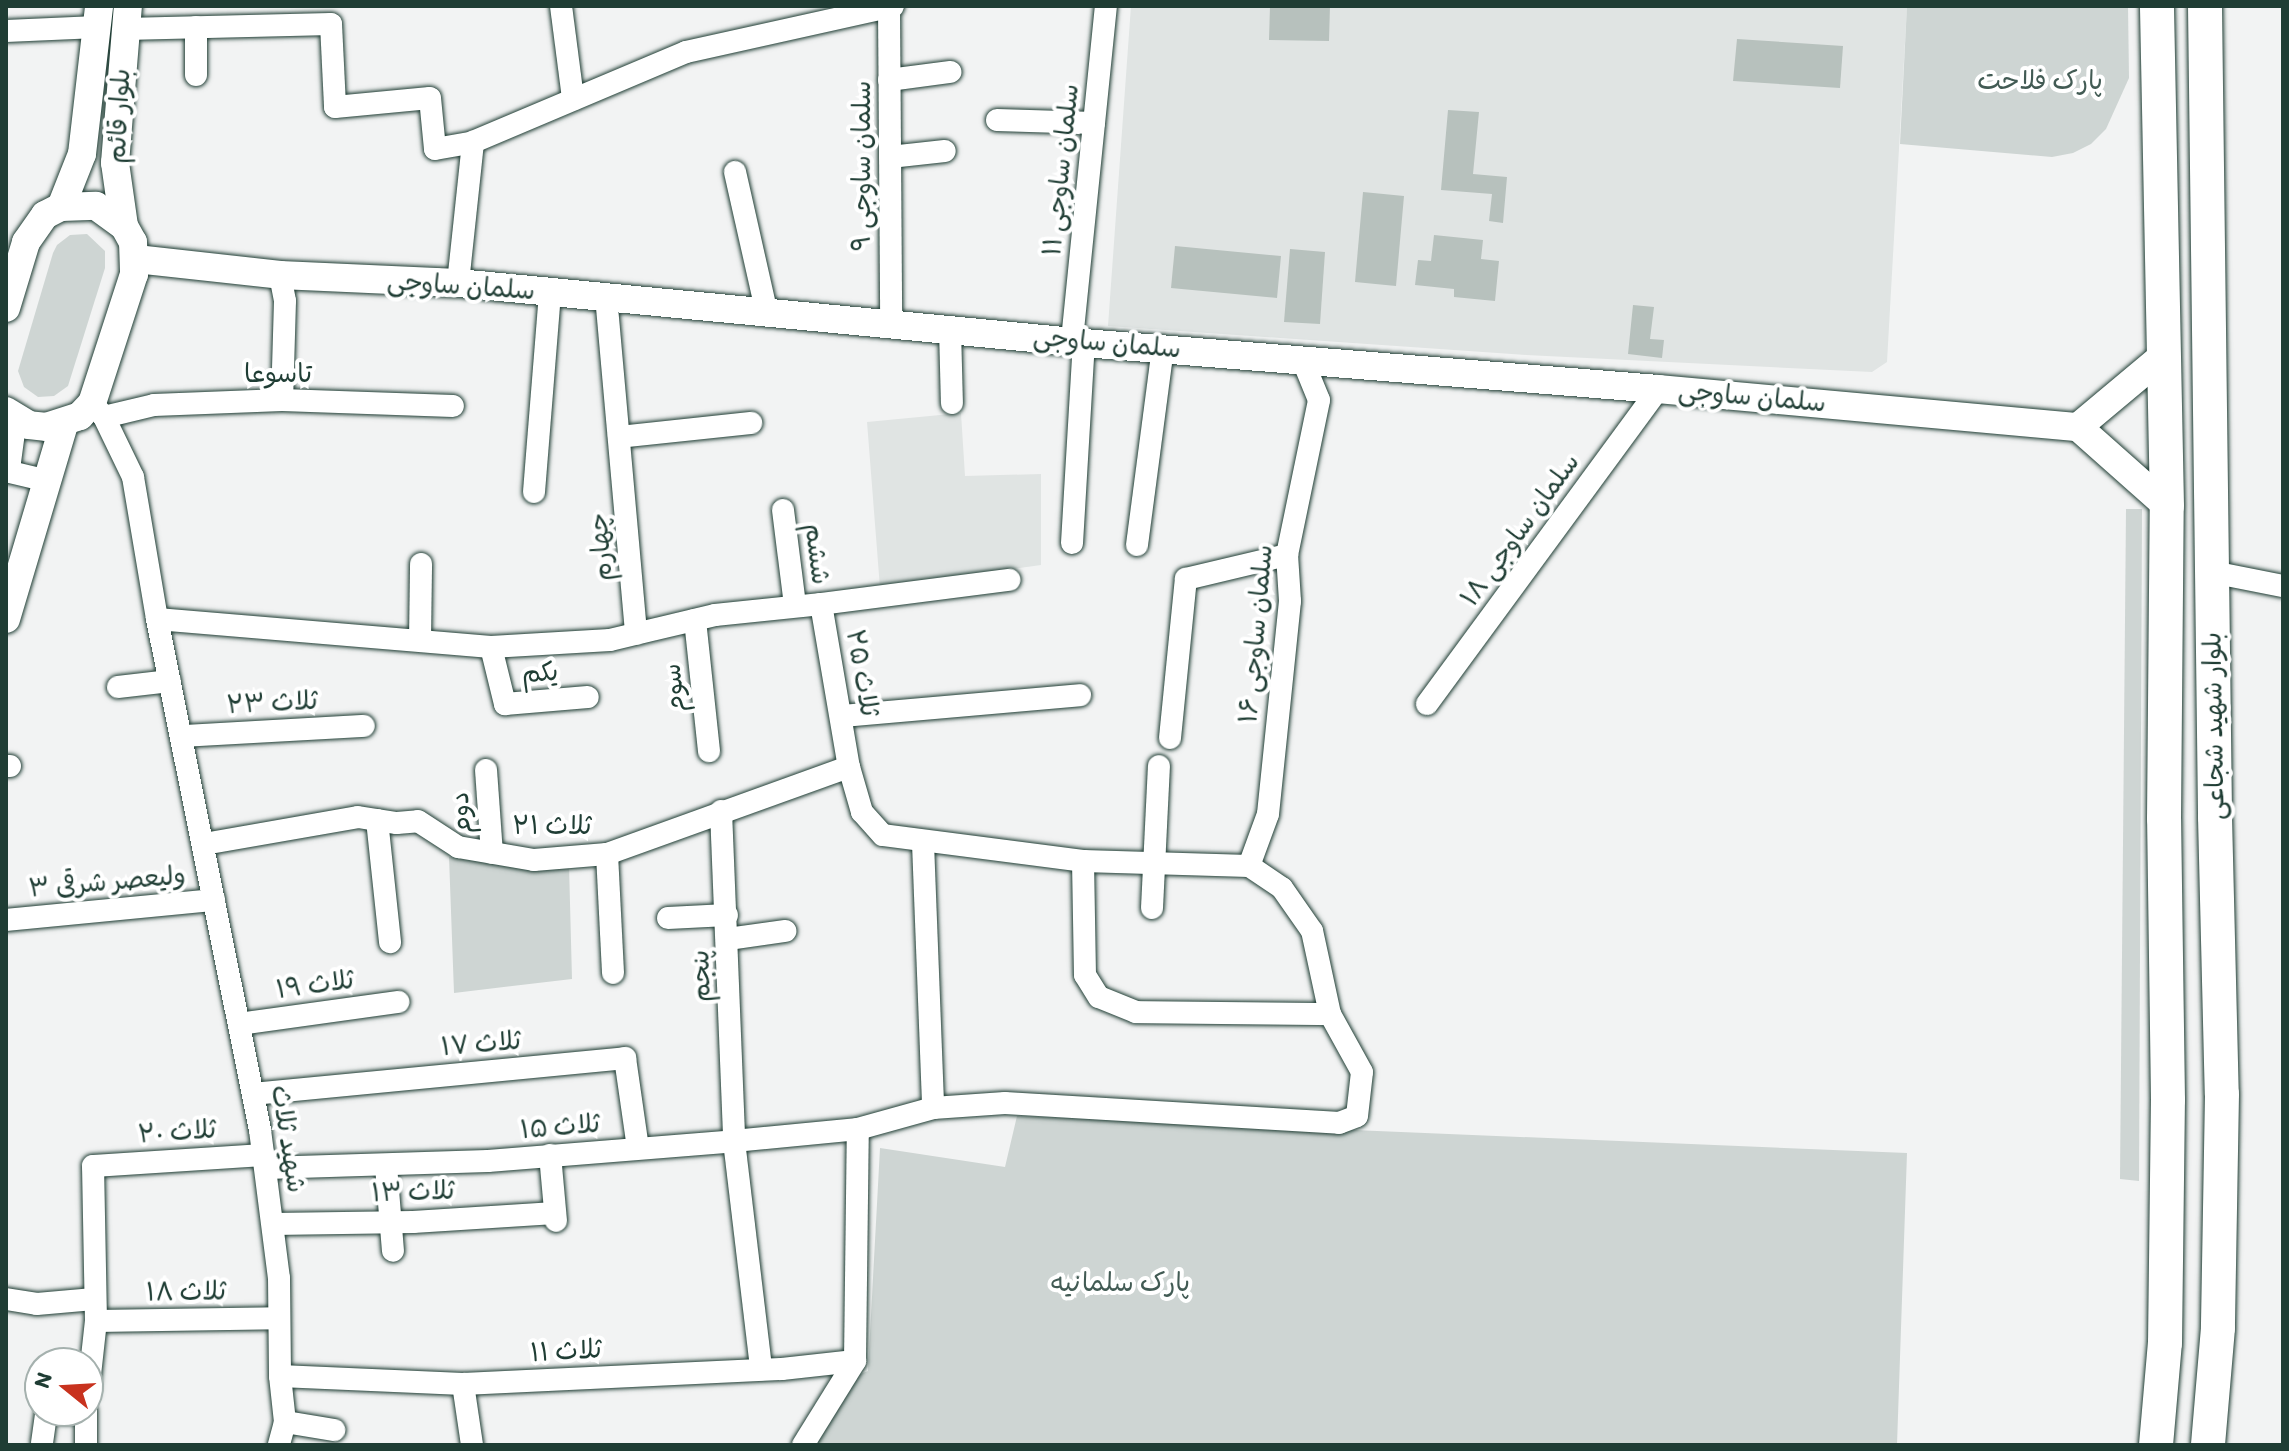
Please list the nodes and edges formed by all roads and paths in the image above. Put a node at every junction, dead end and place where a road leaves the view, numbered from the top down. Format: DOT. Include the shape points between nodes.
graph roads {
  1 [pos="561,6"];
  2 [pos="891,6"];
  3 [pos="1106,6"];
  4 [pos="2157,6"];
  5 [pos="2205,6"];
  6 [pos="331,15"];
  7 [pos="98,16"];
  8 [pos="126,18"];
  9 [pos="196,27"];
  10 [pos="6,31"];
  11 [pos="950,72"];
  12 [pos="196,75"];
  13 [pos="889,80"];
  14 [pos="573,99"];
  15 [pos="997,120"];
  16 [pos="1094,123"];
  17 [pos="473,142"];
  18 [pos="945,151"];
  19 [pos="890,157"];
  20 [pos="735,172"];
  21 [pos="61,207"];
  22 [pos="124,226"];
  23 [pos="19,229"];
  24 [pos="136,259"];
  25 [pos="280,275"];
  26 [pos="458,283"];
  27 [pos="550,292"];
  28 [pos="606,296"];
  29 [pos="6,308"];
  30 [pos="767,314"];
  31 [pos="891,324"];
  32 [pos="950,329"];
  33 [pos="1078,342"];
  34 [pos="1163,348"];
  35 [pos="2163,356"];
  36 [pos="1303,361"];
  37 [pos="1658,389"];
  38 [pos="282,400"];
  39 [pos="952,403"];
  40 [pos="453,406"];
  41 [pos="98,410"];
  42 [pos="10,414"];
  43 [pos="751,423"];
  44 [pos="64,424"];
  45 [pos="2078,427"];
  46 [pos="620,446"];
  47 [pos="6,470"];
  48 [pos="48,481"];
  49 [pos="534,492"];
  50 [pos="2167,506"];
  51 [pos="783,510"];
  52 [pos="1072,543"];
  53 [pos="1137,545"];
  54 [pos="1287,555"];
  55 [pos="421,564"];
  56 [pos="2212,572"];
  57 [pos="1009,580"];
  58 [pos="2283,586"];
  59 [pos="821,604"];
  60 [pos="795,605"];
  61 [pos="6,619"];
  62 [pos="157,619"];
  63 [pos="695,620"];
  64 [pos="636,634"];
  65 [pos="420,640"];
  66 [pos="491,647"];
  67 [pos="170,681"];
  68 [pos="118,687"];
  69 [pos="1080,695"];
  70 [pos="588,697"];
  71 [pos="1427,704"];
  72 [pos="842,716"];
  73 [pos="364,726"];
  74 [pos="183,736"];
  75 [pos="1170,738"];
  76 [pos="709,751"];
  77 [pos="1159,766"];
  78 [pos="849,767"];
  79 [pos="486,770"];
  80 [pos="721,811"];
  81 [pos="377,820"];
  82 [pos="923,843"];
  83 [pos="204,844"];
  84 [pos="492,853"];
  85 [pos="607,854"];
  86 [pos="1083,861"];
  87 [pos="1151,863"];
  88 [pos="1249,866"];
  89 [pos="214,900"];
  90 [pos="1152,908"];
  91 [pos="727,915"];
  92 [pos="668,918"];
  93 [pos="6,920"];
  94 [pos="785,931"];
  95 [pos="728,939"];
  96 [pos="390,942"];
  97 [pos="613,973"];
  98 [pos="398,1002"];
  99 [pos="1330,1014"];
  100 [pos="239,1024"];
  101 [pos="253,1094"];
  102 [pos="2222,1094"];
  103 [pos="2168,1100"];
  104 [pos="933,1108"];
  105 [pos="858,1129"];
  106 [pos="734,1141"];
  107 [pos="638,1148"];
  108 [pos="2167,1154"];
  109 [pos="550,1155"];
  110 [pos="2222,1156"];
  111 [pos="265,1161"];
  112 [pos="386,1166"];
  113 [pos="391,1221"];
  114 [pos="273,1224"];
  115 [pos="393,1251"];
  116 [pos="6,1299"];
  117 [pos="95,1310"];
  118 [pos="278,1318"];
  119 [pos="92,1347"];
  120 [pos="855,1361"];
  121 [pos="761,1369"];
  122 [pos="280,1376"];
  123 [pos="463,1384"];
  124 [pos="285,1422"];
  125 [pos="44,1427"];
  126 [pos="334,1430"];
  127 [pos="42,1443"];
  128 [pos="279,1445"];
  129 [pos="472,1445"];
  130 [pos="803,1445"];
  131 [pos="2156,1445"];
  132 [pos="2208,1445"];
  1 -- 14 [label="street"];
  2 -- 13 [label="street, سلمان ساوجی ۹"];
  2 -- 14 [label="street" via="686,52"];
  3 -- 16 [label="street, سلمان ساوجی ۱۱"];
  4 -- 35 [label="main road, بلوار شهید شجاعی"];
  5 -- 56 [label="main road, بلوار شهید شجاعی"];
  6 -- 9 [label="street"];
  6 -- 17 [label="street" via="335,107 430,98 435,149"];
  7 -- 10 [label="street"];
  7 -- 21 [label="street, بلوار قائم" via="82,154"];
  8 -- 9 [label="street"];
  8 -- 22 [label="street, بلوار قائم" via="115,163"];
  9 -- 12 [label="street"];
  11 -- 13 [label="street"];
  13 -- 19 [label="street, سلمان ساوجی ۹"];
  14 -- 17 [label="street"];
  15 -- 16 [label="street"];
  16 -- 33 [label="street, سلمان ساوجی ۱۱"];
  17 -- 26 [label="street"];
  18 -- 19 [label="street"];
  19 -- 31 [label="street, سلمان ساوجی ۹"];
  20 -- 30 [label="street"];
  21 -- 22 [label="street" via="96,206"];
  21 -- 23 [label="street"];
  22 -- 24 [label="street, بلوار قائم"];
  23 -- 29 [label="street"];
  24 -- 25 [label="street, سلمان ساوجی"];
  24 -- 41 [label="street"];
  25 -- 26 [label="street, سلمان ساوجی"];
  25 -- 38 [label="street" via="285,301"];
  26 -- 27 [label="street, سلمان ساوجی"];
  27 -- 28 [label="street, سلمان ساوجی"];
  27 -- 49 [label="street"];
  28 -- 30 [label="street, سلمان ساوجی"];
  28 -- 46 [label="street, چهارم"];
  30 -- 31 [label="street, سلمان ساوجی"];
  31 -- 32 [label="street, سلمان ساوجی"];
  32 -- 33 [label="street, سلمان ساوجی"];
  32 -- 39 [label="street"];
  33 -- 34 [label="street, سلمان ساوجی"];
  33 -- 52 [label="street, سلمان ساوجی ۱۱"];
  34 -- 36 [label="street, سلمان ساوجی"];
  34 -- 53 [label="street"];
  35 -- 45 [label="street"];
  35 -- 50 [label="main road, بلوار شهید شجاعی"];
  36 -- 37 [label="street, سلمان ساوجی"];
  36 -- 54 [label="street, سلمان ساوجی ۱۶" via="1319,400"];
  37 -- 45 [label="street, سلمان ساوجی"];
  37 -- 71 [label="street, سلمان ساوجی ۱۸"];
  38 -- 40 [label="street, تاسوعا"];
  38 -- 41 [label="street, تاسوعا"];
  41 -- 44 [label="street"];
  41 -- 62 [label="street, شهید ثلاث" via="133,477"];
  42 -- 44 [label="street" via="29,425"];
  42 -- 47 [label="street"];
  43 -- 46 [label="street"];
  44 -- 48 [label="street"];
  45 -- 50 [label="street"];
  46 -- 64 [label="street, چهارم"];
  47 -- 48 [label="street"];
  48 -- 61 [label="street"];
  50 -- 103 [label="main road, بلوار شهید شجاعی"];
  51 -- 60 [label="street, ششم"];
  54 -- 75 [label="street" via="1186,579"];
  54 -- 88 [label="street, سلمان ساوجی ۱۶" via="1290,601 1268,814"];
  55 -- 65 [label="street"];
  56 -- 58 [label="street"];
  56 -- 102 [label="main road, بلوار شهید شجاعی"];
  57 -- 59 [label="street"];
  59 -- 60 [label="street, ثلاث ۲۵"];
  59 -- 72 [label="street, ثلاث ۲۵"];
  60 -- 63 [label="street, ثلاث ۲۵"];
  62 -- 65 [label="street, ثلاث ۲۵"];
  62 -- 67 [label="street, شهید ثلاث"];
  63 -- 64 [label="street, ثلاث ۲۵"];
  63 -- 76 [label="street, سوم"];
  64 -- 66 [label="street, ثلاث ۲۵"];
  65 -- 66 [label="street, ثلاث ۲۵"];
  66 -- 70 [label="street, یکم" via="505,704"];
  67 -- 68 [label="street"];
  67 -- 74 [label="street, شهید ثلاث"];
  69 -- 72 [label="street"];
  72 -- 78 [label="street, ثلاث ۲۵"];
  73 -- 74 [label="street, ثلاث ۲۳"];
  74 -- 83 [label="street, شهید ثلاث"];
  77 -- 87 [label="street"];
  78 -- 80 [label="street, ثلاث ۲۱"];
  78 -- 82 [label="street, ثلاث ۲۵" via="862,812 883,835"];
  79 -- 84 [label="street, دوم"];
  80 -- 85 [label="street, ثلاث ۲۱"];
  80 -- 91 [label="street, پنجم"];
  81 -- 83 [label="street, ثلاث ۲۱" via="358,817"];
  81 -- 84 [label="street, ثلاث ۲۱" via="418,821 458,847"];
  81 -- 96 [label="street"];
  82 -- 86 [label="street, ثلاث ۲۵"];
  82 -- 104 [label="street"];
  83 -- 89 [label="street, شهید ثلاث"];
  84 -- 85 [label="street, ثلاث ۲۱" via="534,860"];
  85 -- 97 [label="street"];
  86 -- 87 [label="street, ثلاث ۲۵"];
  86 -- 99 [label="street" via="1085,975 1099,997 1136,1012"];
  87 -- 88 [label="street, ثلاث ۲۵"];
  87 -- 90 [label="street"];
  88 -- 99 [label="street" via="1282,888 1304,916 1318,951"];
  89 -- 93 [label="street, ولیعصر شرقی ۳"];
  89 -- 100 [label="street, شهید ثلاث"];
  91 -- 92 [label="street"];
  91 -- 95 [label="street, پنجم"];
  94 -- 95 [label="street"];
  95 -- 106 [label="street, پنجم"];
  98 -- 100 [label="street, ثلاث ۱۹"];
  99 -- 104 [label="street, ثلاث ۱۵" via="1362,1072 1357,1116 1339,1123 1005,1103"];
  100 -- 101 [label="street, شهید ثلاث"];
  101 -- 107 [label="street, ثلاث ۱۷" via="625,1058"];
  101 -- 111 [label="street, شهید ثلاث"];
  102 -- 103 [label="main road" via="2203,1118 2189,1119"];
  102 -- 110 [label="main road, بلوار شهید شجاعی"];
  103 -- 108 [label="main road, بلوار شهید شجاعی"];
  104 -- 105 [label="street, ثلاث ۱۵"];
  105 -- 106 [label="street, ثلاث ۱۵"];
  105 -- 120 [label="street"];
  106 -- 107 [label="street, ثلاث ۱۵"];
  106 -- 121 [label="street, پنجم"];
  107 -- 109 [label="street, ثلاث ۱۵"];
  108 -- 110 [label="main road" via="2178,1143 2193,1139 2207,1142"];
  108 -- 131 [label="main road, بلوار شهید شجاعی" via="2165,1343"];
  109 -- 112 [label="street, ثلاث ۱۵"];
  109 -- 113 [label="street, ثلاث ۱۳" via="555,1217"];
  110 -- 132 [label="main road, بلوار شهید شجاعی" via="2218,1328"];
  111 -- 112 [label="street, ثلاث ۱۵"];
  111 -- 114 [label="street, شهید ثلاث"];
  111 -- 117 [label="street, ثلاث ۲۰" via="93,1166"];
  112 -- 113 [label="street"];
  113 -- 114 [label="street, ثلاث ۱۳"];
  113 -- 115 [label="street"];
  114 -- 118 [label="street, شهید ثلاث"];
  116 -- 117 [label="street, ثلاث ۱۸"];
  117 -- 118 [label="street, ثلاث ۱۸"];
  117 -- 119 [label="street"];
  118 -- 122 [label="street, شهید ثلاث"];
  120 -- 121 [label="street, ثلاث ۱۱"];
  120 -- 130 [label="street"];
  121 -- 123 [label="street, ثلاث ۱۱"];
  122 -- 123 [label="street, ثلاث ۱۱"];
  122 -- 124 [label="street, شهید ثلاث"];
  123 -- 129 [label="street"];
  124 -- 126 [label="street"];
  124 -- 128 [label="street, شهید ثلاث"];
  125 -- 127 [label="street"];
}
